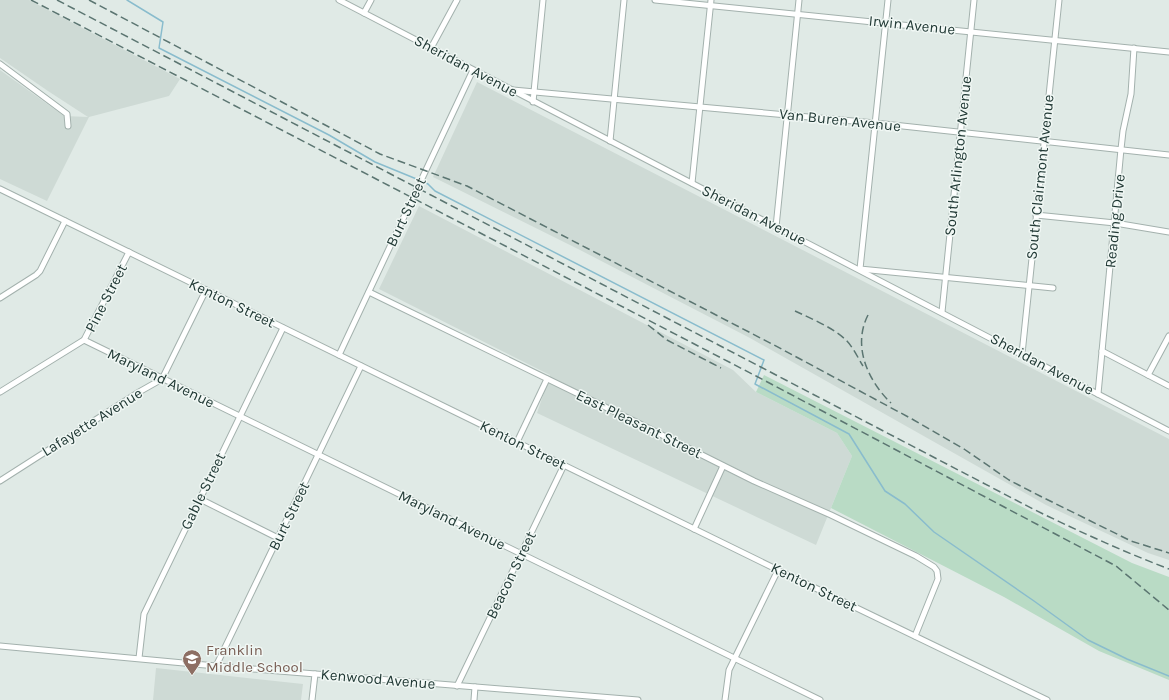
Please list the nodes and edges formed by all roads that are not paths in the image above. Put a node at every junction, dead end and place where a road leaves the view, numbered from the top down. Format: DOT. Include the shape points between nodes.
graph roads {
  1 [pos="339,0"];
  2 [pos="371,0"];
  3 [pos="457,0"];
  4 [pos="543,0"];
  5 [pos="624,0"];
  6 [pos="655,0"];
  7 [pos="799,0"];
  8 [pos="888,0"];
  9 [pos="974,0"];
  10 [pos="1059,0"];
  11 [pos="710,3"];
  12 [pos="364,13"];
  13 [pos="798,14"];
  14 [pos="885,23"];
  15 [pos="971,31"];
  16 [pos="1055,40"];
  17 [pos="430,48"];
  18 [pos="1134,48"];
  19 [pos="1169,52"];
  20 [pos="0,64"];
  21 [pos="473,70"];
  22 [pos="510,89"];
  23 [pos="534,91"];
  24 [pos="614,98"];
  25 [pos="533,102"];
  26 [pos="700,106"];
  27 [pos="787,115"];
  28 [pos="874,124"];
  29 [pos="68,126"];
  30 [pos="960,132"];
  31 [pos="610,141"];
  32 [pos="1044,141"];
  33 [pos="1121,149"];
  34 [pos="1169,155"];
  35 [pos="692,184"];
  36 [pos="0,189"];
  37 [pos="1036,215"];
  38 [pos="66,221"];
  39 [pos="1115,223"];
  40 [pos="776,227"];
  41 [pos="1169,232"];
  42 [pos="129,252"];
  43 [pos="860,269"];
  44 [pos="946,278"];
  45 [pos="1029,287"];
  46 [pos="1053,288"];
  47 [pos="206,290"];
  48 [pos="369,292"];
  49 [pos="0,298"];
  50 [pos="942,312"];
  51 [pos="283,328"];
  52 [pos="1169,336"];
  53 [pos="84,340"];
  54 [pos="1102,351"];
  55 [pos="1022,354"];
  56 [pos="339,355"];
  57 [pos="361,366"];
  58 [pos="1148,376"];
  59 [pos="162,379"];
  60 [pos="547,379"];
  61 [pos="1169,386"];
  62 [pos="0,392"];
  63 [pos="1098,394"];
  64 [pos="239,417"];
  65 [pos="1169,431"];
  66 [pos="517,442"];
  67 [pos="318,455"];
  68 [pos="564,465"];
  69 [pos="722,466"];
  70 [pos="0,481"];
  71 [pos="200,499"];
  72 [pos="694,529"];
  73 [pos="278,538"];
  74 [pos="521,554"];
  75 [pos="778,570"];
  76 [pos="915,636"];
  77 [pos="0,646"];
  78 [pos="139,658"];
  79 [pos="735,658"];
  80 [pos="216,666"];
  81 [pos="315,674"];
  82 [pos="458,686"];
  83 [pos="475,687"];
  84 [pos="312,700"];
  85 [pos="474,700"];
  86 [pos="636,700"];
  87 [pos="725,700"];
  88 [pos="820,700"];
  89 [pos="1047,700"];
  1 -- 12 [label="street, Sheridan Avenue"];
  2 -- 12 [label="street"];
  3 -- 17 [label="street"];
  4 -- 23 [label="street"];
  5 -- 24 [label="street"];
  6 -- 11 [label="street, Irwin Avenue"];
  7 -- 13 [label="street"];
  8 -- 14 [label="street"];
  9 -- 15 [label="street, South Arlington Avenue"];
  10 -- 16 [label="street, South Clairmont Avenue"];
  11 -- 13 [label="street, Irwin Avenue"];
  11 -- 26 [label="street"];
  12 -- 17 [label="street, Sheridan Avenue"];
  13 -- 14 [label="street, Irwin Avenue"];
  13 -- 27 [label="street"];
  14 -- 15 [label="street, Irwin Avenue"];
  14 -- 28 [label="street"];
  15 -- 16 [label="street, Irwin Avenue"];
  15 -- 30 [label="street, South Arlington Avenue"];
  16 -- 18 [label="street, Irwin Avenue"];
  16 -- 32 [label="street, South Clairmont Avenue"];
  17 -- 21 [label="street, Sheridan Avenue"];
  18 -- 19 [label="street, Irwin Avenue"];
  18 -- 33 [label="street, Reading Drive" via="1131,94"];
  20 -- 29 [label="street" via="68,114"];
  21 -- 22 [label="street, Sheridan Avenue"];
  21 -- 48 [label="street, Burt Street"];
  22 -- 23 [label="street, Van Buren Avenue"];
  22 -- 25 [label="street, Sheridan Avenue"];
  23 -- 24 [label="street, Van Buren Avenue"];
  23 -- 25 [label="street"];
  24 -- 26 [label="street, Van Buren Avenue"];
  24 -- 31 [label="street"];
  25 -- 31 [label="street, Sheridan Avenue"];
  26 -- 27 [label="street, Van Buren Avenue"];
  26 -- 35 [label="street"];
  27 -- 28 [label="street, Van Buren Avenue"];
  27 -- 40 [label="street"];
  28 -- 30 [label="street, Van Buren Avenue"];
  28 -- 43 [label="street"];
  30 -- 32 [label="street, Van Buren Avenue"];
  30 -- 44 [label="street, South Arlington Avenue"];
  31 -- 35 [label="street, Sheridan Avenue"];
  32 -- 33 [label="street, Van Buren Avenue"];
  32 -- 37 [label="street, South Clairmont Avenue"];
  33 -- 34 [label="street, Van Buren Avenue"];
  33 -- 39 [label="street, Reading Drive"];
  35 -- 40 [label="street, Sheridan Avenue"];
  36 -- 38 [label="street, Kenton Street"];
  37 -- 39 [label="street"];
  37 -- 45 [label="street, South Clairmont Avenue"];
  38 -- 42 [label="street, Kenton Street"];
  38 -- 49 [label="street" via="40,271"];
  39 -- 41 [label="street"];
  39 -- 54 [label="street, Reading Drive"];
  40 -- 43 [label="street, Sheridan Avenue"];
  42 -- 47 [label="street, Kenton Street"];
  42 -- 53 [label="street, Pine Street"];
  43 -- 44 [label="street"];
  43 -- 50 [label="street, Sheridan Avenue"];
  44 -- 45 [label="street"];
  44 -- 50 [label="street, South Arlington Avenue"];
  45 -- 46 [label="street"];
  45 -- 55 [label="street, South Clairmont Avenue"];
  47 -- 51 [label="street, Kenton Street"];
  47 -- 59 [label="street"];
  48 -- 56 [label="street, Burt Street"];
  48 -- 60 [label="street, East Pleasant Street"];
  50 -- 55 [label="street, Sheridan Avenue"];
  51 -- 56 [label="street, Kenton Street"];
  51 -- 64 [label="street, Gable Street"];
  52 -- 58 [label="street"];
  53 -- 59 [label="street, Maryland Avenue"];
  53 -- 62 [label="street, Pine Street"];
  54 -- 58 [label="street"];
  54 -- 63 [label="street, Reading Drive"];
  55 -- 63 [label="street, Sheridan Avenue"];
  56 -- 57 [label="street, Kenton Street"];
  57 -- 66 [label="street, Kenton Street"];
  57 -- 67 [label="street, Burt Street"];
  58 -- 61 [label="street"];
  59 -- 64 [label="street, Maryland Avenue"];
  59 -- 70 [label="street, Lafayette Avenue"];
  60 -- 66 [label="street"];
  60 -- 69 [label="street, East Pleasant Street"];
  63 -- 65 [label="street, Sheridan Avenue"];
  64 -- 67 [label="street, Maryland Avenue"];
  64 -- 71 [label="street, Gable Street"];
  66 -- 68 [label="street, Kenton Street"];
  67 -- 73 [label="street, Burt Street"];
  67 -- 74 [label="street, Maryland Avenue"];
  68 -- 72 [label="street, Kenton Street"];
  68 -- 74 [label="street, Beacon Street"];
  69 -- 72 [label="street"];
  69 -- 76 [label="street, East Pleasant Street" via="911,553 934,567 938,574 937,585"];
  71 -- 73 [label="street"];
  71 -- 78 [label="street, Gable Street" via="144,614"];
  72 -- 75 [label="street, Kenton Street"];
  73 -- 80 [label="street, Burt Street"];
  74 -- 79 [label="street, Maryland Avenue"];
  74 -- 82 [label="street, Beacon Street"];
  75 -- 76 [label="street, Kenton Street"];
  75 -- 79 [label="street"];
  76 -- 89 [label="street, Kenton Street"];
  77 -- 78 [label="street, Kenwood Avenue"];
  78 -- 80 [label="street, Kenwood Avenue"];
  79 -- 87 [label="street" via="727,677"];
  79 -- 88 [label="street, Maryland Avenue"];
  80 -- 81 [label="street, Kenwood Avenue"];
  81 -- 82 [label="street, Kenwood Avenue"];
  81 -- 84 [label="street"];
  82 -- 83 [label="street, Kenwood Avenue"];
  83 -- 85 [label="street"];
  83 -- 86 [label="street, Kenwood Avenue"];
}
